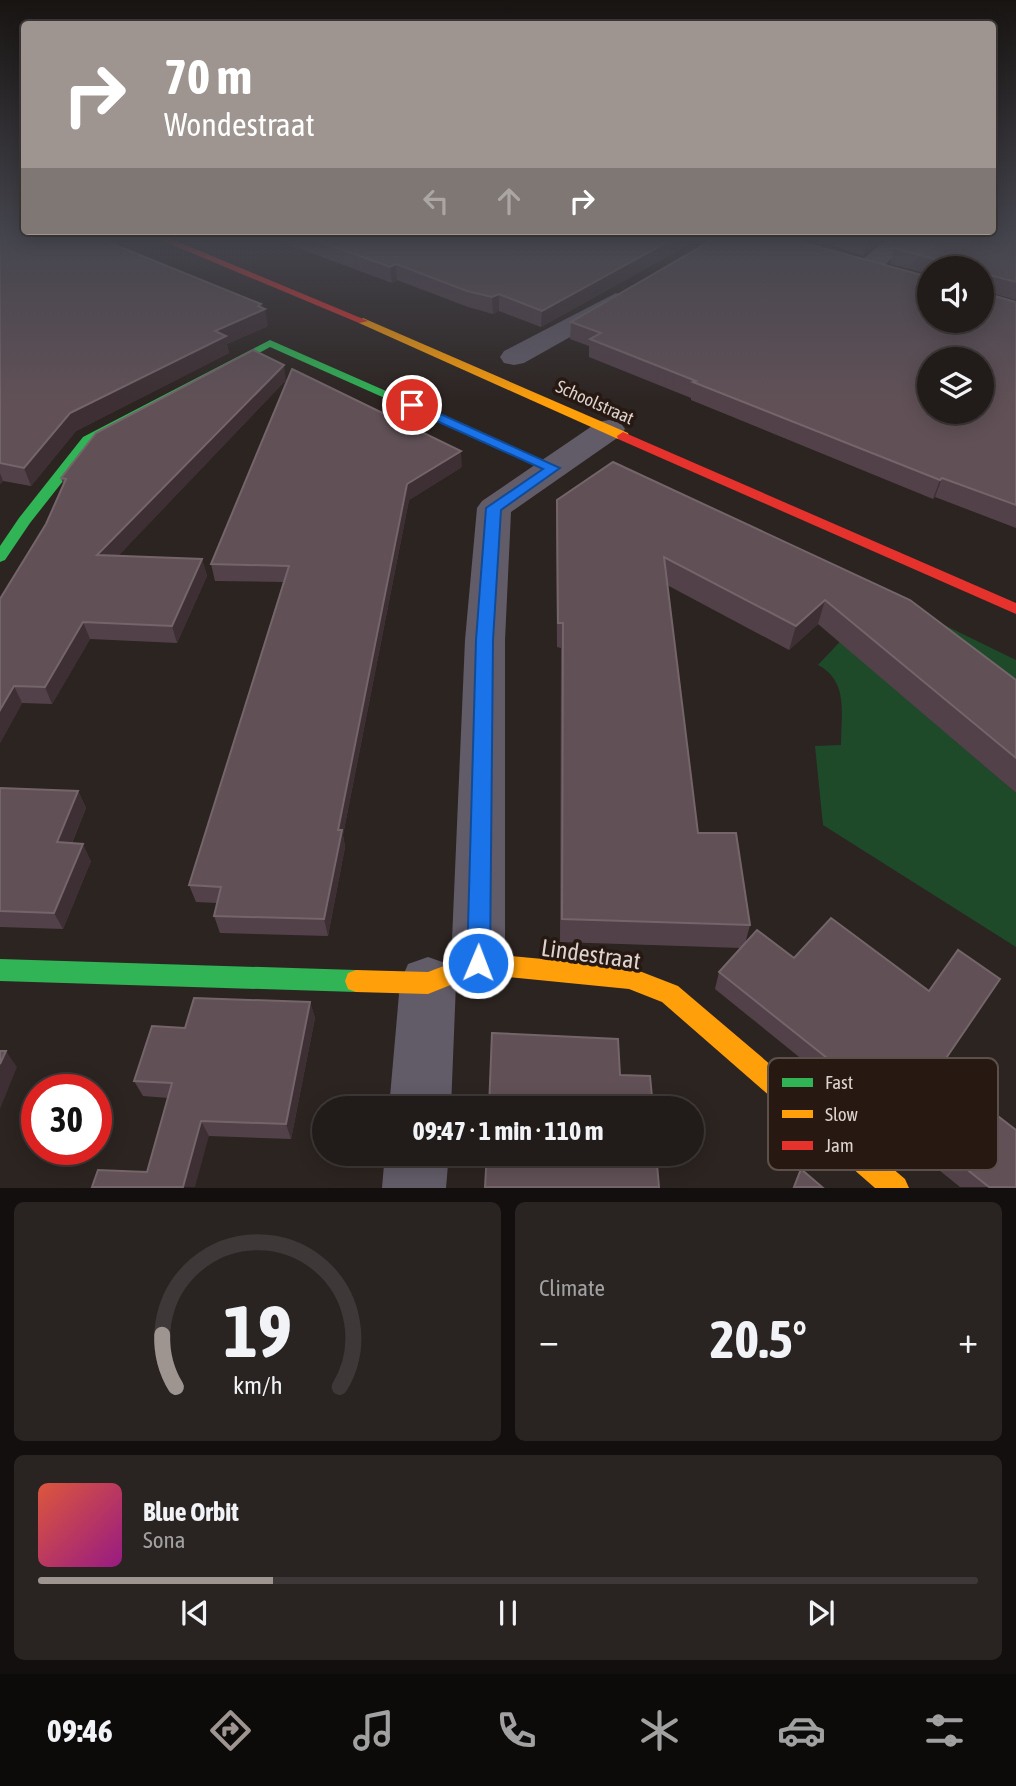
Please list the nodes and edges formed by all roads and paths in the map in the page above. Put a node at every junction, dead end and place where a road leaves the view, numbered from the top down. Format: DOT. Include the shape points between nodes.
graph roads {
  1 [pos="292,291"];
  2 [pos="633,291"];
  3 [pos="514,357"];
  4 [pos="609,429"];
  5 [pos="554,468"];
  6 [pos="0,557"];
  7 [pos="1016,609"];
  8 [pos="0,970"];
  9 [pos="453,973"];
  10 [pos="768,1078"];
  11 [pos="423,1096"];
  12 [pos="416,1166"];
  13 [pos="875,1170"];
  14 [pos="414,1188"];
  15 [pos="896,1188"];
  1 -- 4 [label="street, Schoolstraat"];
  2 -- 3 [label="street"];
  4 -- 5 [label="street"];
  4 -- 7 [label="street, Schoolstraat"];
  5 -- 6 [label="street" via="270,342 88,440"];
  5 -- 9 [label="street" via="494,508"];
  8 -- 9 [label="street, Lindestraat"];
  9 -- 10 [label="street, Lindestraat" via="629,978 670,993"];
  9 -- 11 [label="street"];
  12 -- 14 [label="street"];
  13 -- 15 [label="street, Lindestraat"];
}
